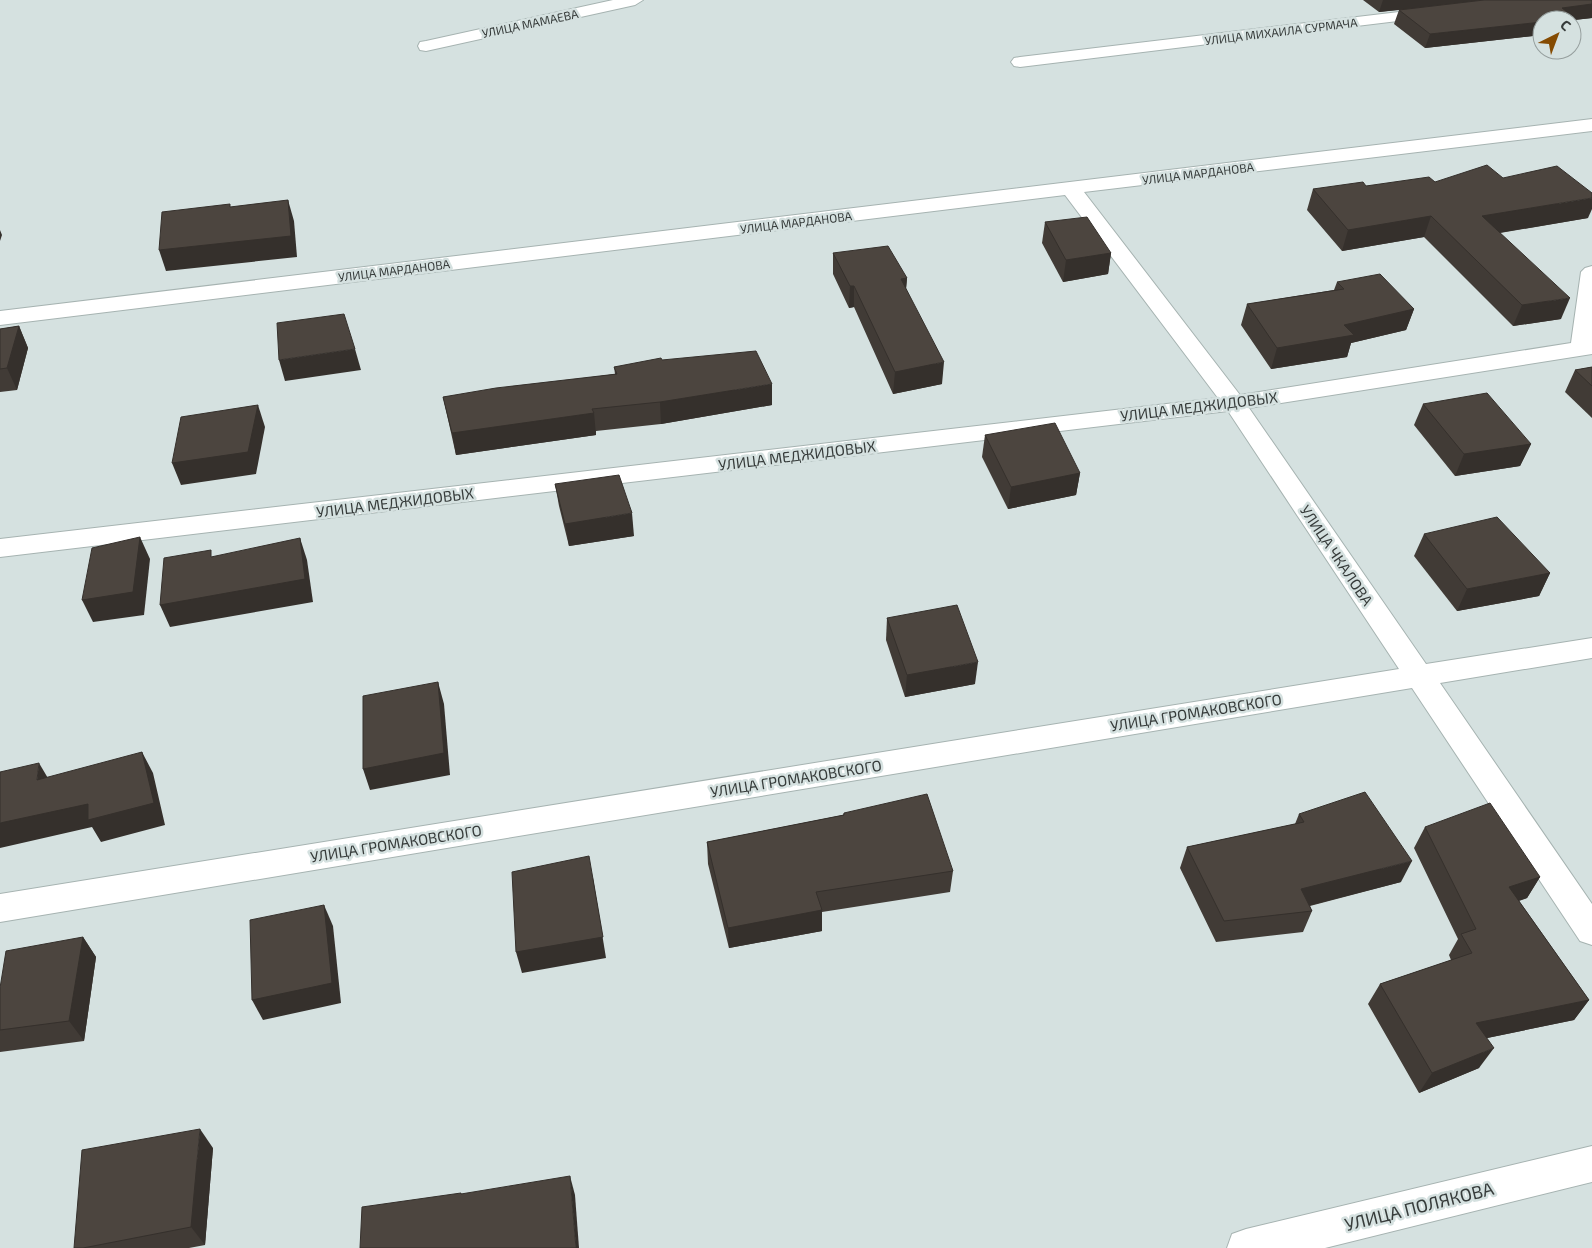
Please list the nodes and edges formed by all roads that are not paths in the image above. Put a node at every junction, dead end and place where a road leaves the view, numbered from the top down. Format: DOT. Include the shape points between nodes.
graph roads {
  1 [pos="635,0"];
  2 [pos="1453,11"];
  3 [pos="426,46"];
  4 [pos="1020,62"];
  5 [pos="1592,125"];
  6 [pos="1070,188"];
  7 [pos="1592,272"];
  8 [pos="0,318"];
  9 [pos="1587,347"];
  10 [pos="1234,403"];
  11 [pos="0,548"];
  12 [pos="1592,648"];
  13 [pos="1419,676"];
  14 [pos="0,908"];
  15 [pos="1592,931"];
  16 [pos="1592,1164"];
  17 [pos="1246,1248"];
  1 -- 3 [label="street, УЛИЦА МАМАЕВА"];
  2 -- 4 [label="street, УЛИЦА МИХАИЛА СУРМАЧА"];
  5 -- 6 [label="street, УЛИЦА МАРДАНОВА"];
  6 -- 8 [label="street, УЛИЦА МАРДАНОВА"];
  6 -- 10 [label="street, УЛИЦА ЧКАЛОВА"];
  7 -- 9 [label="street"];
  9 -- 10 [label="street, УЛИЦА МЕДЖИДОВЫХ"];
  10 -- 11 [label="street, УЛИЦА МЕДЖИДОВЫХ"];
  10 -- 13 [label="street, УЛИЦА ЧКАЛОВА"];
  12 -- 13 [label="street, УЛИЦА ГРОМАКОВСКОГО"];
  13 -- 14 [label="street, УЛИЦА ГРОМАКОВСКОГО"];
  13 -- 15 [label="street, УЛИЦА ЧКАЛОВА"];
  16 -- 17 [label="street, УЛИЦА ПОЛЯКОВА"];
}
